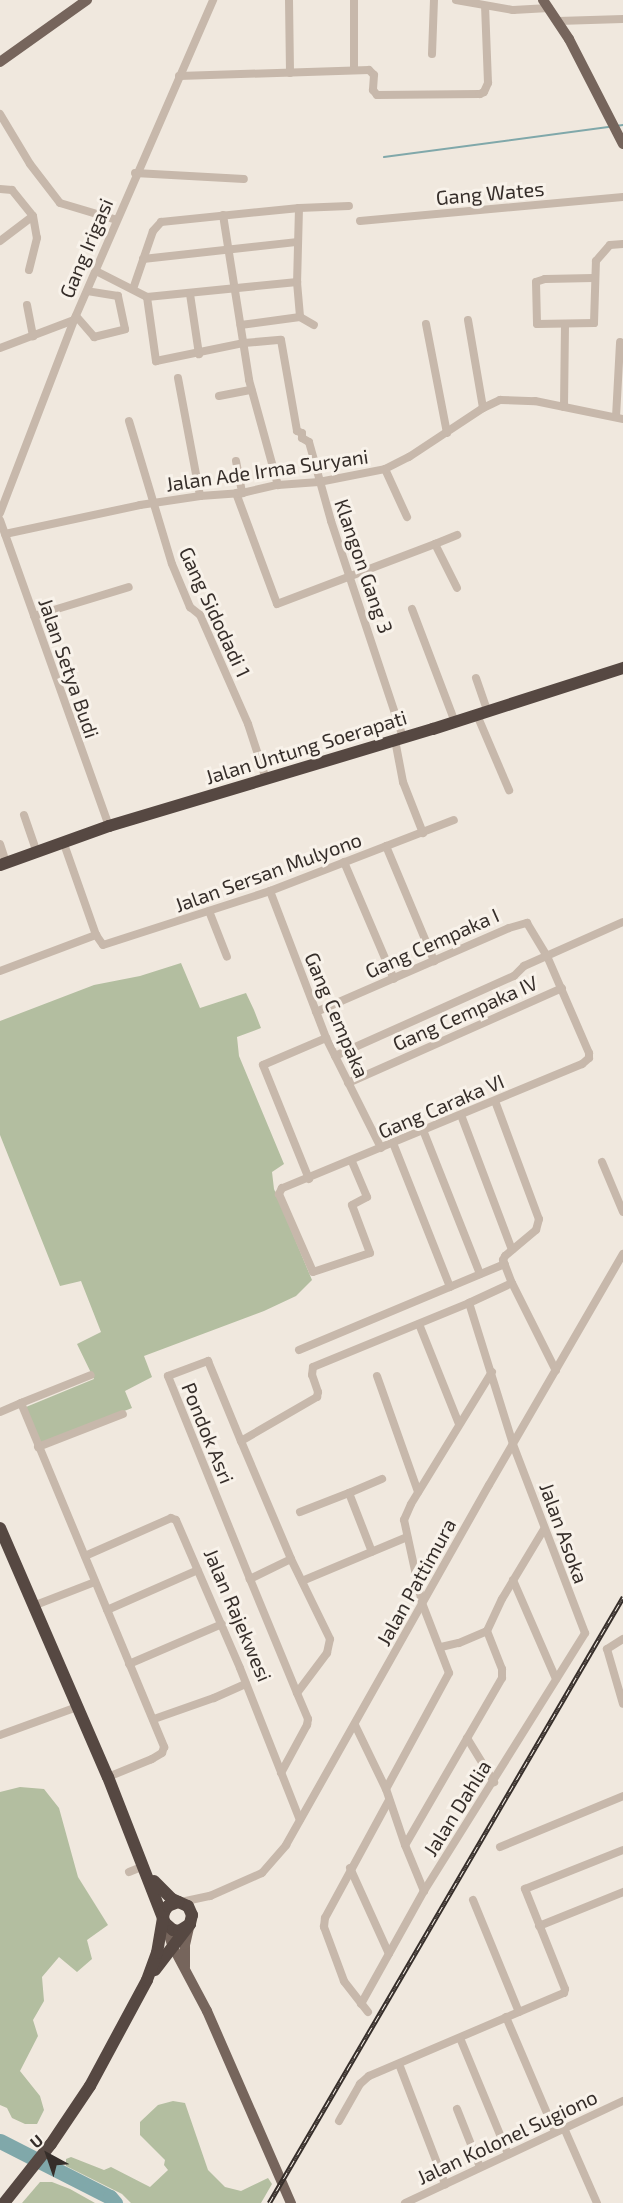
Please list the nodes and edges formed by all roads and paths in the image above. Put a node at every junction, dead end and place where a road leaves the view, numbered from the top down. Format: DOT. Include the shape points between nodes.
graph roads {
  1 [pos="87,0"];
  2 [pos="213,0"];
  3 [pos="289,0"];
  4 [pos="354,0"];
  5 [pos="434,0"];
  6 [pos="456,0"];
  7 [pos="546,4"];
  8 [pos="485,6"];
  9 [pos="623,19"];
  10 [pos="558,21"];
  11 [pos="432,54"];
  12 [pos="1,59"];
  13 [pos="354,69"];
  14 [pos="290,73"];
  15 [pos="179,76"];
  16 [pos="0,114"];
  17 [pos="621,139"];
  18 [pos="135,173"];
  19 [pos="244,179"];
  20 [pos="0,189"];
  21 [pos="623,197"];
  22 [pos="349,206"];
  23 [pos="298,208"];
  24 [pos="223,215"];
  25 [pos="33,216"];
  26 [pos="117,219"];
  27 [pos="360,221"];
  28 [pos="0,241"];
  29 [pos="298,242"];
  30 [pos="623,244"];
  31 [pos="229,250"];
  32 [pos="143,259"];
  33 [pos="29,270"];
  34 [pos="96,271"];
  35 [pos="593,278"];
  36 [pos="297,282"];
  37 [pos="133,289"];
  38 [pos="236,290"];
  39 [pos="87,291"];
  40 [pos="190,294"];
  41 [pos="147,297"];
  42 [pos="27,304"];
  43 [pos="300,317"];
  44 [pos="75,318"];
  45 [pos="468,320"];
  46 [pos="426,324"];
  47 [pos="241,325"];
  48 [pos="314,325"];
  49 [pos="565,325"];
  50 [pos="33,336"];
  51 [pos="620,342"];
  52 [pos="244,343"];
  53 [pos="0,348"];
  54 [pos="199,354"];
  55 [pos="178,378"];
  56 [pos="251,390"];
  57 [pos="219,396"];
  58 [pos="564,407"];
  59 [pos="483,408"];
  60 [pos="620,418"];
  61 [pos="129,421"];
  62 [pos="447,434"];
  63 [pos="236,461"];
  64 [pos="385,469"];
  65 [pos="319,482"];
  66 [pos="279,485"];
  67 [pos="239,493"];
  68 [pos="200,495"];
  69 [pos="152,504"];
  70 [pos="0,513"];
  71 [pos="407,517"];
  72 [pos="0,520"];
  73 [pos="5,534"];
  74 [pos="457,535"];
  75 [pos="435,544"];
  76 [pos="351,577"];
  77 [pos="129,587"];
  78 [pos="457,588"];
  79 [pos="412,609"];
  80 [pos="34,616"];
  81 [pos="623,668"];
  82 [pos="476,678"];
  83 [pos="483,714"];
  84 [pos="455,722"];
  85 [pos="399,739"];
  86 [pos="266,780"];
  87 [pos="509,790"];
  88 [pos="24,815"];
  89 [pos="454,820"];
  90 [pos="109,826"];
  91 [pos="423,833"];
  92 [pos="0,844"];
  93 [pos="64,844"];
  94 [pos="386,846"];
  95 [pos="38,852"];
  96 [pos="344,862"];
  97 [pos="3,864"];
  98 [pos="270,891"];
  99 [pos="209,911"];
  100 [pos="623,922"];
  101 [pos="96,935"];
  102 [pos="547,956"];
  103 [pos="227,957"];
  104 [pos="434,961"];
  105 [pos="0,971"];
  106 [pos="394,979"];
  107 [pos="562,988"];
  108 [pos="316,1012"];
  109 [pos="326,1038"];
  110 [pos="335,1056"];
  111 [pos="348,1083"];
  112 [pos="495,1101"];
  113 [pos="461,1115"];
  114 [pos="423,1130"];
  115 [pos="393,1143"];
  116 [pos="381,1148"];
  117 [pos="352,1161"];
  118 [pos="602,1162"];
  119 [pos="309,1179"];
  120 [pos="623,1212"];
  121 [pos="512,1250"];
  122 [pos="623,1254"];
  123 [pos="505,1264"];
  124 [pos="480,1274"];
  125 [pos="513,1283"];
  126 [pos="450,1287"];
  127 [pos="469,1303"];
  128 [pos="419,1324"];
  129 [pos="299,1350"];
  130 [pos="556,1371"];
  131 [pos="492,1372"];
  132 [pos="91,1375"];
  133 [pos="377,1376"];
  134 [pos="21,1403"];
  135 [pos="0,1412"];
  136 [pos="123,1414"];
  137 [pos="459,1424"];
  138 [pos="241,1441"];
  139 [pos="513,1444"];
  140 [pos="38,1447"];
  141 [pos="382,1479"];
  142 [pos="418,1492"];
  143 [pos="349,1493"];
  144 [pos="300,1512"];
  145 [pos="0,1528"];
  146 [pos="544,1529"];
  147 [pos="407,1537"];
  148 [pos="372,1552"];
  149 [pos="85,1556"];
  150 [pos="291,1559"];
  151 [pos="198,1570"];
  152 [pos="250,1579"];
  153 [pos="513,1580"];
  154 [pos="302,1581"];
  155 [pos="95,1582"];
  156 [pos="422,1603"];
  157 [pos="33,1606"];
  158 [pos="106,1610"];
  159 [pos="222,1624"];
  160 [pos="487,1631"];
  161 [pos="585,1633"];
  162 [pos="623,1639"];
  163 [pos="441,1647"];
  164 [pos="129,1664"];
  165 [pos="556,1679"];
  166 [pos="246,1684"];
  167 [pos="297,1693"];
  168 [pos="623,1704"];
  169 [pos="77,1707"];
  170 [pos="154,1719"];
  171 [pos="355,1725"];
  172 [pos="0,1736"];
  173 [pos="467,1738"];
  174 [pos="281,1773"];
  175 [pos="108,1777"];
  176 [pos="494,1782"];
  177 [pos="386,1789"];
  178 [pos="623,1796"];
  179 [pos="389,1800"];
  180 [pos="300,1820"];
  181 [pos="405,1845"];
  182 [pos="500,1847"];
  183 [pos="623,1850"];
  184 [pos="144,1867"];
  185 [pos="350,1868"];
  186 [pos="129,1872"];
  187 [pos="424,1892"];
  188 [pos="623,1892"];
  189 [pos="210,1896"];
  190 [pos="473,1900"];
  191 [pos="178,1902"];
  192 [pos="165,1921"];
  193 [pos="191,1922"];
  194 [pos="539,1926"];
  195 [pos="173,1947"];
  196 [pos="389,1954"];
  197 [pos="156,1968"];
  198 [pos="185,1971"];
  199 [pos="147,1980"];
  200 [pos="361,2004"];
  201 [pos="368,2012"];
  202 [pos="519,2012"];
  203 [pos="506,2017"];
  204 [pos="460,2038"];
  205 [pos="399,2064"];
  206 [pos="623,2101"];
  207 [pos="457,2109"];
  208 [pos="339,2121"];
  209 [pos="564,2128"];
  210 [pos="555,2132"];
  211 [pos="508,2154"];
  212 [pos="480,2168"];
  213 [pos="445,2184"];
  214 [pos="3,2203"];
  215 [pos="291,2203"];
  216 [pos="405,2203"];
  217 [pos="597,2203"];
  1 -- 12 [label="main road"];
  2 -- 15 [label="street, Gang Irigasi"];
  3 -- 14 [label="street"];
  4 -- 13 [label="street"];
  5 -- 11 [label="street"];
  6 -- 8 [label="street"];
  7 -- 8 [label="street" via="513,10"];
  7 -- 10 [label="main road"];
  8 -- 13 [label="street" via="488,83 484,92 377,94 373,90 372,71"];
  9 -- 10 [label="street"];
  10 -- 17 [label="main road"];
  13 -- 14 [label="street"];
  14 -- 15 [label="street"];
  15 -- 18 [label="street, Gang Irigasi"];
  16 -- 26 [label="street" via="30,164 60,203"];
  18 -- 19 [label="street"];
  18 -- 26 [label="street, Gang Irigasi"];
  20 -- 25 [label="street" via="12,190"];
  21 -- 27 [label="street, Gang Wates"];
  22 -- 23 [label="street"];
  23 -- 24 [label="street"];
  23 -- 29 [label="street"];
  24 -- 31 [label="street"];
  24 -- 32 [label="street" via="161,222 153,231"];
  25 -- 28 [label="street"];
  25 -- 33 [label="street" via="37,238"];
  26 -- 34 [label="street, Gang Irigasi"];
  29 -- 31 [label="street"];
  29 -- 36 [label="street"];
  30 -- 35 [label="street" via="603,250"];
  31 -- 32 [label="street"];
  31 -- 38 [label="street"];
  32 -- 37 [label="street"];
  34 -- 37 [label="street"];
  34 -- 39 [label="street, Gang Irigasi"];
  35 -- 49 [label="street" via="595,321"];
  35 -- 49 [label="street" via="536,282 536,323"];
  36 -- 38 [label="street"];
  36 -- 43 [label="street"];
  37 -- 41 [label="street"];
  38 -- 40 [label="street"];
  38 -- 47 [label="street"];
  39 -- 44 [label="street, Gang Irigasi"];
  39 -- 44 [label="street" via="118,296 125,329 94,337"];
  40 -- 41 [label="street"];
  40 -- 54 [label="street"];
  41 -- 54 [label="street" via="156,361"];
  42 -- 50 [label="street"];
  43 -- 47 [label="street"];
  43 -- 48 [label="street"];
  44 -- 50 [label="street"];
  44 -- 70 [label="street, Gang Irigasi"];
  45 -- 59 [label="street"];
  46 -- 62 [label="street"];
  47 -- 52 [label="street"];
  49 -- 58 [label="street"];
  50 -- 53 [label="street"];
  51 -- 60 [label="street"];
  52 -- 54 [label="street"];
  52 -- 56 [label="street"];
  52 -- 65 [label="street, Klangon Gang 3" via="281,340 297,431 309,442"];
  55 -- 68 [label="street"];
  56 -- 57 [label="street"];
  56 -- 66 [label="street"];
  58 -- 59 [label="street, Jalan Ade Irma Suryani" via="518,399 500,400"];
  58 -- 60 [label="street, Jalan Ade Irma Suryani"];
  59 -- 62 [label="street, Jalan Ade Irma Suryani"];
  61 -- 69 [label="street, Gang Sidodadi 1"];
  62 -- 64 [label="street, Jalan Ade Irma Suryani"];
  63 -- 67 [label="street"];
  64 -- 65 [label="street, Jalan Ade Irma Suryani"];
  64 -- 71 [label="street"];
  65 -- 66 [label="street, Jalan Ade Irma Suryani"];
  65 -- 76 [label="street, Klangon Gang 3"];
  66 -- 67 [label="street, Jalan Ade Irma Suryani"];
  67 -- 68 [label="street, Jalan Ade Irma Suryani"];
  67 -- 76 [label="street" via="277,604"];
  68 -- 69 [label="street, Jalan Ade Irma Suryani"];
  69 -- 73 [label="street, Jalan Ade Irma Suryani"];
  69 -- 86 [label="street, Gang Sidodadi 1" via="190,607 200,615 248,724"];
  72 -- 73 [label="street, Jalan Setya Budi"];
  73 -- 80 [label="street, Jalan Setya Budi"];
  74 -- 75 [label="street"];
  75 -- 76 [label="street"];
  75 -- 78 [label="street"];
  76 -- 85 [label="street, Klangon Gang 3"];
  77 -- 80 [label="street"];
  79 -- 84 [label="street"];
  80 -- 90 [label="street, Jalan Setya Budi"];
  81 -- 83 [label="highway, Jalan Untung Soerapati"];
  82 -- 83 [label="street"];
  83 -- 84 [label="highway, Jalan Untung Soerapati"];
  83 -- 87 [label="street"];
  84 -- 85 [label="highway, Jalan Untung Soerapati"];
  85 -- 86 [label="highway, Jalan Untung Soerapati"];
  85 -- 91 [label="street, Klangon Gang 3" via="403,782"];
  86 -- 90 [label="highway, Jalan Untung Soerapati"];
  88 -- 95 [label="street"];
  89 -- 91 [label="street, Jalan Sersan Mulyono"];
  90 -- 93 [label="highway, Jalan Untung Soerapati"];
  91 -- 94 [label="street, Jalan Sersan Mulyono"];
  92 -- 97 [label="street"];
  93 -- 95 [label="highway, Jalan Untung Soerapati"];
  93 -- 101 [label="street"];
  94 -- 96 [label="street, Jalan Sersan Mulyono"];
  94 -- 104 [label="street"];
  95 -- 97 [label="highway, Jalan Untung Soerapati"];
  96 -- 98 [label="street, Jalan Sersan Mulyono"];
  96 -- 106 [label="street"];
  98 -- 99 [label="street, Jalan Sersan Mulyono"];
  98 -- 108 [label="street, Gang Cempaka"];
  99 -- 101 [label="street, Jalan Sersan Mulyono" via="103,945"];
  99 -- 103 [label="street"];
  100 -- 102 [label="street"];
  101 -- 105 [label="street"];
  102 -- 104 [label="street, Gang Cempaka I" via="530,926 523,922"];
  102 -- 107 [label="street, Gang Caraka VI"];
  102 -- 110 [label="street" via="524,966 514,976"];
  104 -- 106 [label="street, Gang Cempaka I"];
  106 -- 108 [label="street, Gang Cempaka I"];
  107 -- 111 [label="street, Gang Cempaka IV"];
  107 -- 112 [label="street, Gang Caraka VI" via="590,1058"];
  108 -- 109 [label="street, Gang Cempaka"];
  109 -- 110 [label="street, Gang Cempaka"];
  109 -- 119 [label="street" via="263,1065"];
  110 -- 111 [label="street, Gang Cempaka"];
  111 -- 116 [label="street, Gang Cempaka"];
  112 -- 113 [label="street, Gang Caraka VI"];
  112 -- 121 [label="street" via="539,1219 536,1230"];
  113 -- 114 [label="street, Gang Caraka VI"];
  113 -- 121 [label="street"];
  114 -- 115 [label="street, Gang Caraka VI"];
  114 -- 124 [label="street"];
  115 -- 116 [label="street, Gang Caraka VI"];
  115 -- 126 [label="street"];
  116 -- 117 [label="street, Gang Caraka VI"];
  117 -- 119 [label="street, Gang Caraka VI"];
  117 -- 119 [label="street, Gang Caraka VI" via="367,1197 352,1205 370,1253 316,1273 310,1269 279,1194 282,1188"];
  118 -- 120 [label="street"];
  121 -- 123 [label="street" via="505,1256"];
  122 -- 130 [label="street, Jalan Pattimura"];
  123 -- 124 [label="street"];
  123 -- 125 [label="street"];
  124 -- 126 [label="street"];
  125 -- 127 [label="street, Pondok Asri"];
  125 -- 130 [label="street"];
  126 -- 129 [label="street"];
  127 -- 128 [label="street, Pondok Asri"];
  127 -- 131 [label="street, Jalan Asoka"];
  128 -- 137 [label="street"];
  128 -- 138 [label="street, Pondok Asri" via="314,1367 317,1397"];
  130 -- 139 [label="street, Jalan Pattimura"];
  131 -- 137 [label="street"];
  131 -- 139 [label="street, Jalan Asoka"];
  132 -- 134 [label="street"];
  133 -- 142 [label="street"];
  134 -- 135 [label="street"];
  134 -- 140 [label="street"];
  136 -- 140 [label="street"];
  137 -- 142 [label="street"];
  138 -- 150 [label="street, Pondok Asri"];
  138 -- 152 [label="street, Pondok Asri" via="208,1361 168,1376"];
  139 -- 146 [label="street, Jalan Asoka"];
  139 -- 156 [label="street, Jalan Pattimura"];
  140 -- 149 [label="street"];
  141 -- 143 [label="street"];
  142 -- 147 [label="street" via="404,1520"];
  143 -- 144 [label="street"];
  143 -- 148 [label="street"];
  145 -- 157 [label="highway"];
  146 -- 153 [label="street"];
  146 -- 161 [label="street, Jalan Asoka"];
  147 -- 148 [label="street"];
  147 -- 156 [label="street"];
  148 -- 154 [label="street"];
  149 -- 151 [label="street, Jalan Rajekwesi" via="174,1518"];
  149 -- 155 [label="street"];
  150 -- 152 [label="street"];
  150 -- 154 [label="street, Pondok Asri"];
  151 -- 158 [label="street"];
  151 -- 159 [label="street, Jalan Rajekwesi"];
  152 -- 167 [label="street"];
  153 -- 160 [label="street"];
  153 -- 165 [label="street"];
  154 -- 167 [label="street, Pondok Asri" via="330,1644"];
  155 -- 157 [label="street"];
  155 -- 158 [label="street"];
  156 -- 163 [label="street"];
  156 -- 171 [label="street, Jalan Pattimura"];
  157 -- 169 [label="highway"];
  158 -- 164 [label="street"];
  159 -- 164 [label="street"];
  159 -- 166 [label="street, Jalan Rajekwesi"];
  160 -- 163 [label="street"];
  160 -- 173 [label="street" via="502,1678"];
  161 -- 165 [label="street, Jalan Dahlia"];
  162 -- 168 [label="street" via="607,1649"];
  163 -- 177 [label="street" via="448,1679"];
  164 -- 170 [label="street"];
  165 -- 176 [label="street, Jalan Dahlia"];
  166 -- 170 [label="street"];
  166 -- 174 [label="street, Jalan Rajekwesi"];
  167 -- 174 [label="street" via="308,1725"];
  169 -- 172 [label="street"];
  169 -- 175 [label="highway"];
  170 -- 175 [label="street" via="164,1747 162,1753"];
  171 -- 177 [label="street"];
  171 -- 180 [label="street, Jalan Pattimura"];
  173 -- 176 [label="street"];
  173 -- 181 [label="street"];
  174 -- 180 [label="street, Jalan Rajekwesi"];
  175 -- 184 [label="highway"];
  176 -- 187 [label="street, Jalan Dahlia"];
  177 -- 179 [label="street"];
  178 -- 182 [label="street"];
  179 -- 181 [label="street"];
  179 -- 185 [label="street"];
  180 -- 189 [label="street, Jalan Pattimura" via="270,1867"];
  181 -- 187 [label="street"];
  183 -- 194 [label="street" via="525,1889"];
  184 -- 186 [label="street"];
  184 -- 191 [label="highway" via="161,1890"];
  184 -- 192 [label="highway"];
  185 -- 196 [label="street"];
  185 -- 200 [label="street" via="324,1927 344,1981"];
  187 -- 196 [label="street, Jalan Dahlia"];
  188 -- 194 [label="street"];
  189 -- 191 [label="street"];
  189 -- 193 [label="street"];
  190 -- 202 [label="street"];
  191 -- 192 [label="highway" via="166,1909"];
  191 -- 193 [label="highway" via="188,1906"];
  192 -- 193 [label="highway" via="179,1931"];
  192 -- 195 [label="main road"];
  192 -- 199 [label="highway"];
  193 -- 195 [label="highway"];
  193 -- 198 [label="main road" via="185,1945"];
  194 -- 202 [label="street" via="565,1991"];
  195 -- 197 [label="highway"];
  195 -- 198 [label="main road"];
  196 -- 200 [label="street, Jalan Dahlia"];
  197 -- 198 [label="main road" via="174,1963"];
  197 -- 199 [label="highway"];
  198 -- 215 [label="main road" via="207,2011"];
  199 -- 214 [label="highway" via="90,2086 51,2144"];
  200 -- 201 [label="street"];
  202 -- 203 [label="street"];
  203 -- 204 [label="street"];
  203 -- 210 [label="street"];
  204 -- 205 [label="street"];
  204 -- 211 [label="street"];
  205 -- 208 [label="street" via="364,2080"];
  205 -- 213 [label="street"];
  206 -- 209 [label="street, Jalan Kolonel Sugiono"];
  207 -- 212 [label="street"];
  209 -- 210 [label="street, Jalan Kolonel Sugiono"];
  209 -- 217 [label="street"];
  210 -- 211 [label="street, Jalan Kolonel Sugiono"];
  211 -- 212 [label="street, Jalan Kolonel Sugiono"];
  212 -- 213 [label="street, Jalan Kolonel Sugiono"];
  213 -- 216 [label="street, Jalan Kolonel Sugiono"];
}
